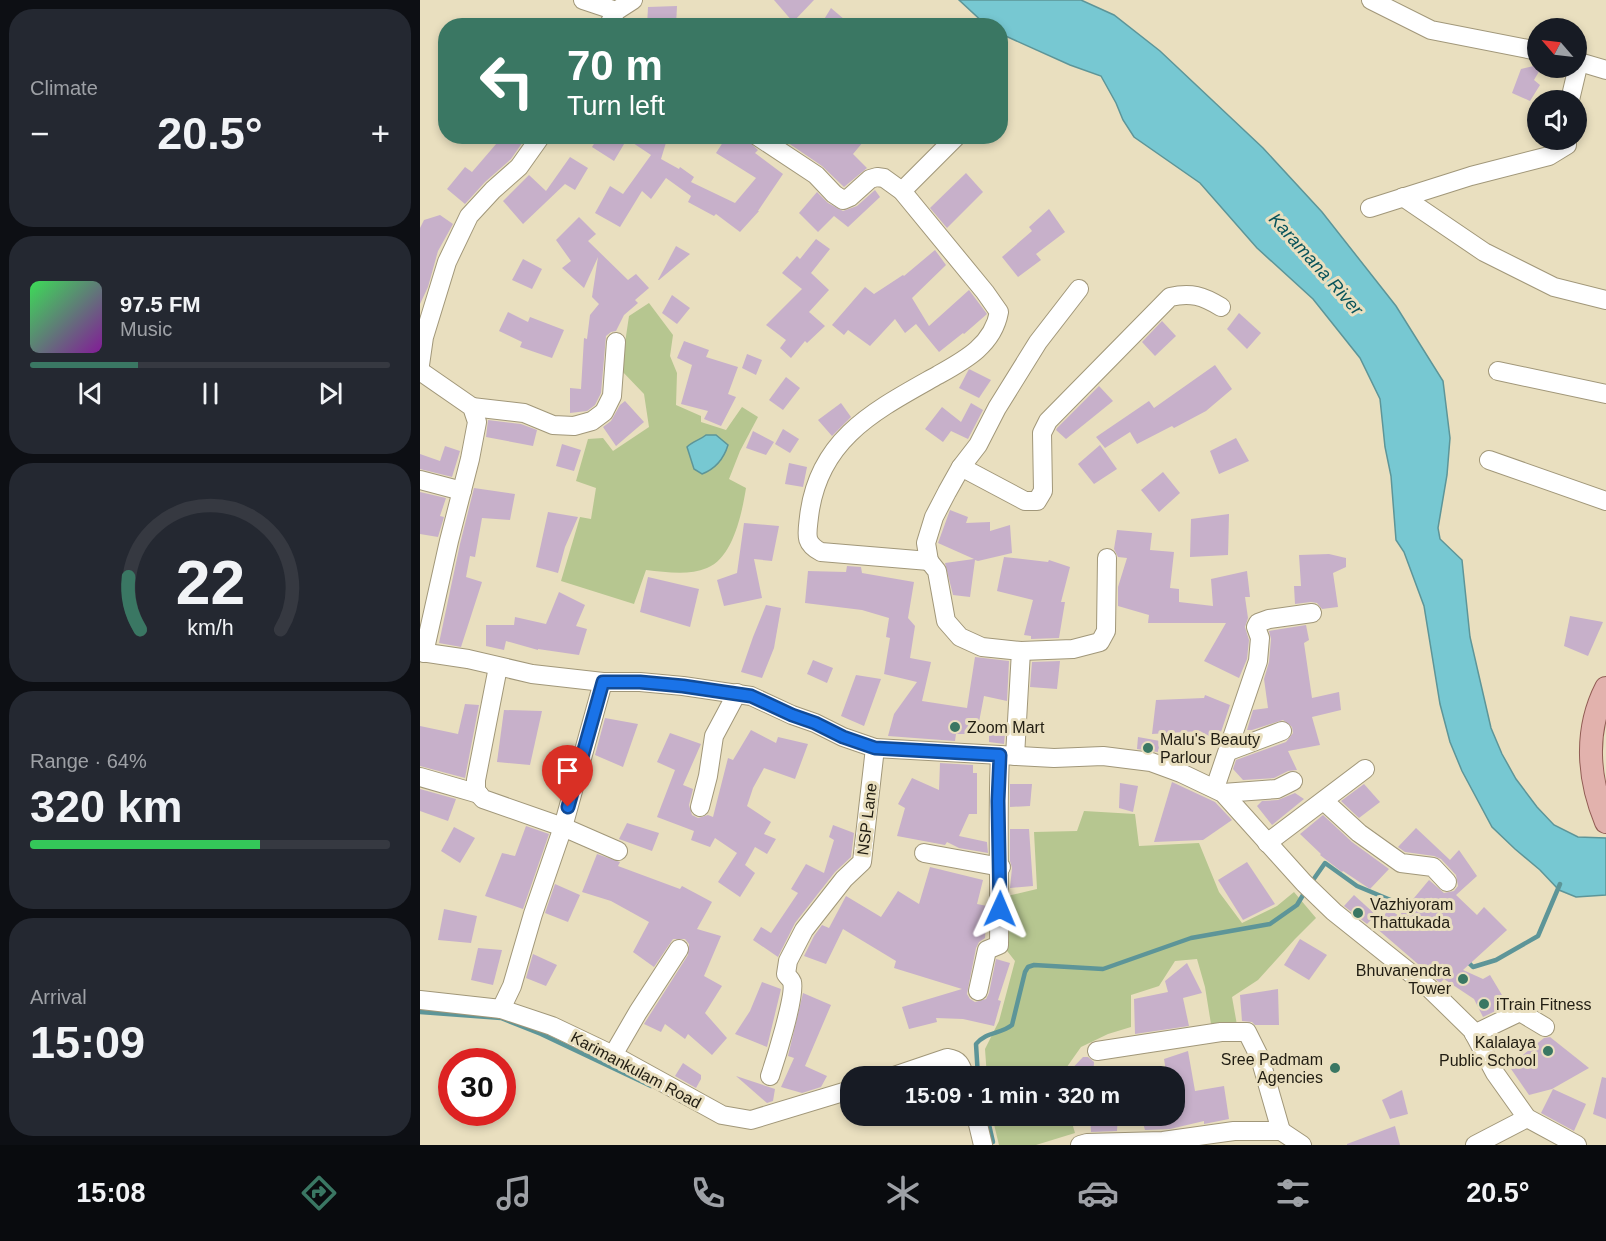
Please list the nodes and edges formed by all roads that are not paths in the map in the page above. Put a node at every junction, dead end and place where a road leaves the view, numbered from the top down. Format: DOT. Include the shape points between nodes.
graph roads {
  1 [pos="583,0"];
  2 [pos="635,0"];
  3 [pos="1371,0"];
  4 [pos="612,18"];
  5 [pos="1527,49"];
  6 [pos="1587,64"];
  7 [pos="1606,70"];
  8 [pos="536,144"];
  9 [pos="770,144"];
  10 [pos="949,144"];
  11 [pos="1559,150"];
  12 [pos="902,191"];
  13 [pos="1403,197"];
  14 [pos="1370,208"];
  15 [pos="1078,289"];
  16 [pos="1606,300"];
  17 [pos="1221,307"];
  18 [pos="616,342"];
  19 [pos="420,365"];
  20 [pos="420,371"];
  21 [pos="1498,371"];
  22 [pos="1606,394"];
  23 [pos="472,407"];
  24 [pos="1489,460"];
  25 [pos="961,467"];
  26 [pos="420,480"];
  27 [pos="462,491"];
  28 [pos="1606,501"];
  29 [pos="1107,558"];
  30 [pos="928,561"];
  31 [pos="1312,613"];
  32 [pos="1021,651"];
  33 [pos="422,652"];
  34 [pos="498,667"];
  35 [pos="603,682"];
  36 [pos="1606,688"];
  37 [pos="737,693"];
  38 [pos="1282,731"];
  39 [pos="875,748"];
  40 [pos="1229,751"];
  41 [pos="1008,755"];
  42 [pos="1365,770"];
  43 [pos="420,777"];
  44 [pos="1293,781"];
  45 [pos="1219,791"];
  46 [pos="479,794"];
  47 [pos="1324,801"];
  48 [pos="700,807"];
  49 [pos="1606,822"];
  50 [pos="563,827"];
  51 [pos="1267,843"];
  52 [pos="618,851"];
  53 [pos="924,853"];
  54 [pos="1000,867"];
  55 [pos="1447,882"];
  56 [pos="680,949"];
  57 [pos="978,991"];
  58 [pos="420,1000"];
  59 [pos="501,1009"];
  60 [pos="1545,1027"];
  61 [pos="1474,1034"];
  62 [pos="1097,1051"];
  63 [pos="613,1055"];
  64 [pos="923,1066"];
  65 [pos="961,1066"];
  66 [pos="770,1076"];
  67 [pos="840,1093"];
  68 [pos="1527,1118"];
  69 [pos="978,1126"];
  70 [pos="1281,1131"];
  71 [pos="983,1145"];
  72 [pos="1080,1145"];
  73 [pos="1302,1145"];
  74 [pos="1475,1145"];
  75 [pos="1578,1145"];
  1 -- 4 [label="street"];
  2 -- 4 [label="street"];
  3 -- 5 [label="street" via="1431,30"];
  6 -- 7 [label="street"];
  8 -- 19 [label="street" via="470,216 447,262 424,337"];
  9 -- 12 [label="street" via="816,174 843,200 877,177"];
  10 -- 12 [label="street"];
  11 -- 13 [label="street"];
  12 -- 30 [label="street" via="985,292 999,312 997,325 969,357 892,401 845,436 834,449 813,495 807,538 821,552"];
  13 -- 14 [label="street"];
  13 -- 16 [label="street" via="1484,252 1554,287"];
  15 -- 25 [label="street" via="1038,342"];
  17 -- 25 [label="street" via="1185,294 1170,297 1048,421 1042,433 1043,491 1037,501 1025,501"];
  18 -- 23 [label="street" via="612,396 604,412 592,421 574,426 553,425 524,412"];
  20 -- 23 [label="street"];
  21 -- 22 [label="street"];
  23 -- 27 [label="street" via="477,422"];
  24 -- 28 [label="street"];
  25 -- 30 [label="street" via="934,517 926,543"];
  26 -- 27 [label="street"];
  27 -- 33 [label="street"];
  29 -- 32 [label="street" via="1106,631 1100,642"];
  30 -- 32 [label="street" via="937,571 946,621 960,637 982,647"];
  31 -- 40 [label="street" via="1258,623 1258,661"];
  32 -- 41 [label="street"];
  33 -- 34 [label="street"];
  34 -- 35 [label="street"];
  34 -- 46 [label="street" via="476,780"];
  35 -- 37 [label="street"];
  35 -- 50 [label="street"];
  36 -- 49 [label="main road" via="1591,735 1590,764"];
  37 -- 39 [label="street"];
  37 -- 48 [label="street" via="714,736"];
  38 -- 40 [label="street"];
  39 -- 41 [label="street"];
  39 -- 66 [label="street, NSP Lane" via="862,862 819,909 788,960 786,974 792,982 791,994"];
  40 -- 45 [label="street"];
  41 -- 45 [label="street" via="1103,756 1151,762"];
  41 -- 54 [label="street" via="998,801"];
  42 -- 47 [label="street"];
  43 -- 46 [label="street"];
  44 -- 45 [label="street" via="1277,789"];
  45 -- 51 [label="street"];
  46 -- 50 [label="street" via="483,799"];
  47 -- 51 [label="street"];
  47 -- 55 [label="street" via="1401,863 1433,867"];
  50 -- 52 [label="street"];
  50 -- 59 [label="street"];
  51 -- 61 [label="street" via="1334,912 1428,987"];
  53 -- 54 [label="street"];
  54 -- 57 [label="street" via="999,945 987,950"];
  56 -- 63 [label="street"];
  58 -- 59 [label="street, Karimankulam Road"];
  59 -- 63 [label="street, Karimankulam Road" via="552,1026"];
  60 -- 61 [label="street" via="1520,1012"];
  61 -- 68 [label="street" via="1495,1073"];
  62 -- 70 [label="street" via="1221,1032 1247,1032 1260,1058"];
  63 -- 67 [label="street, Karimankulam Road" via="732,1117 752,1120"];
  64 -- 65 [label="street" via="947,1058 955,1059"];
  68 -- 74 [label="street"];
  68 -- 75 [label="street"];
  69 -- 71 [label="street"];
  70 -- 72 [label="street" via="1234,1131 1163,1141"];
  70 -- 73 [label="street"];
}
